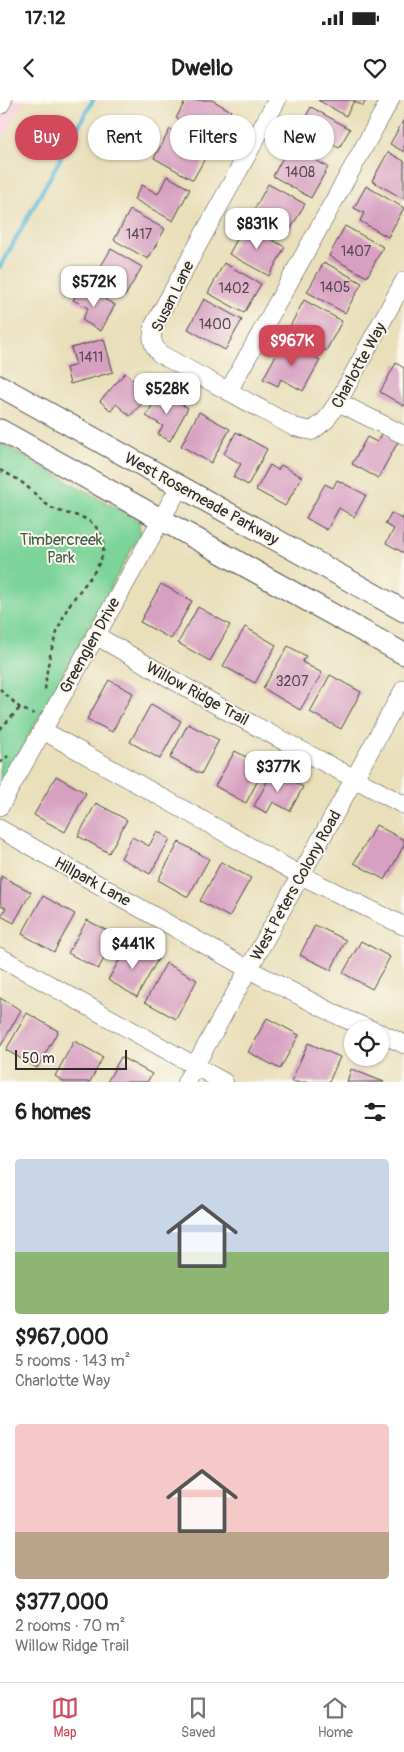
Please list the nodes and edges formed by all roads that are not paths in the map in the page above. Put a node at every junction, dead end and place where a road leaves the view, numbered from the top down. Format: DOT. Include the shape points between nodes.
graph roads {
  1 [pos="3,100"];
  2 [pos="277,100"];
  3 [pos="390,100"];
  4 [pos="0,105"];
  5 [pos="404,281"];
  6 [pos="0,386"];
  7 [pos="224,388"];
  8 [pos="338,402"];
  9 [pos="0,430"];
  10 [pos="404,435"];
  11 [pos="180,486"];
  12 [pos="161,519"];
  13 [pos="404,610"];
  14 [pos="95,635"];
  15 [pos="404,654"];
  16 [pos="404,689"];
  17 [pos="40,722"];
  18 [pos="355,778"];
  19 [pos="404,805"];
  20 [pos="0,806"];
  21 [pos="0,829"];
  22 [pos="300,875"];
  23 [pos="404,926"];
  24 [pos="0,957"];
  25 [pos="248,968"];
  26 [pos="351,1021"];
  27 [pos="389,1037"];
  28 [pos="404,1044"];
  29 [pos="195,1066"];
  30 [pos="186,1082"];
  31 [pos="224,1082"];
  1 -- 4 [label="street"];
  2 -- 7 [label="street, Susan Lane" via="164,306 151,338 160,354"];
  3 -- 7 [label="street"];
  5 -- 8 [label="street, Charlotte Way"];
  6 -- 11 [label="main road, West Rosemeade Parkway"];
  7 -- 8 [label="street, Charlotte Way" via="294,428 312,431 326,420"];
  8 -- 10 [label="street"];
  9 -- 12 [label="main road"];
  11 -- 12 [label="street, Greenglen Drive"];
  11 -- 13 [label="main road, West Rosemeade Parkway"];
  12 -- 14 [label="street, Greenglen Drive"];
  12 -- 15 [label="main road"];
  14 -- 17 [label="street, Greenglen Drive"];
  14 -- 18 [label="street, Willow Ridge Trail" via="220,707"];
  16 -- 18 [label="street, West Peters Colony Road"];
  17 -- 20 [label="street, Greenglen Drive"];
  17 -- 22 [label="street"];
  18 -- 19 [label="street, Willow Ridge Trail"];
  18 -- 22 [label="street, West Peters Colony Road"];
  21 -- 25 [label="street, Hillpark Lane"];
  22 -- 23 [label="street"];
  22 -- 25 [label="street, West Peters Colony Road"];
  24 -- 29 [label="street"];
  25 -- 26 [label="street, Hillpark Lane"];
  25 -- 29 [label="street, West Peters Colony Road"];
  27 -- 28 [label="street"];
  29 -- 30 [label="street, West Peters Colony Road"];
  29 -- 31 [label="street"];
}
